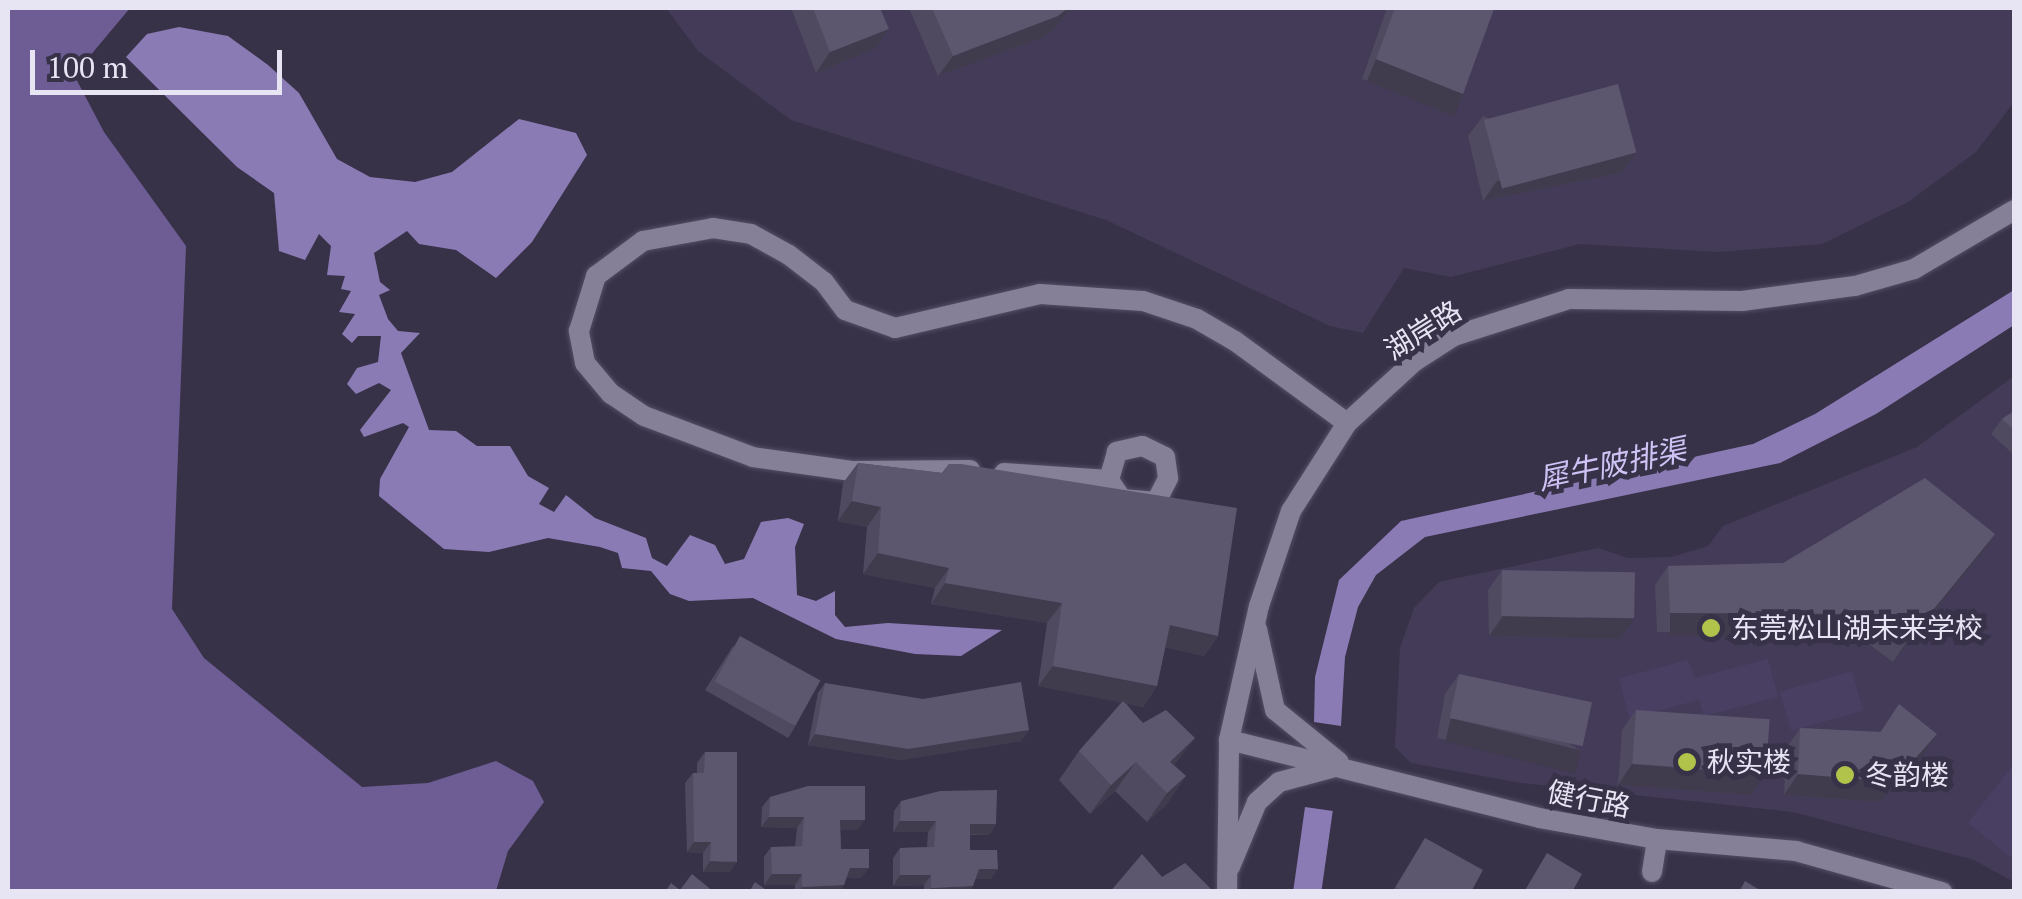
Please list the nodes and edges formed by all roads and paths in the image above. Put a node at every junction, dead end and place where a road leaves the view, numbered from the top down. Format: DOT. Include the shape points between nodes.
graph roads {
  1 [pos="2014,210"];
  2 [pos="1347,422"];
  3 [pos="1109,480"];
  4 [pos="1256,623"];
  5 [pos="1229,740"];
  6 [pos="1344,766"];
  7 [pos="1657,840"];
  8 [pos="1652,872"];
  9 [pos="1227,884"];
  10 [pos="1942,892"];
  1 -- 2 [label="street, 湖岸路" via="1914,269 1855,286 1742,300 1569,299 1498,319 1415,362"];
  2 -- 3 [label="street" via="1235,341 1197,319 1143,301 1040,294 895,328 844,310 824,282 751,234 713,228 643,241 596,276 586,300 580,331 585,362 611,394 716,448 852,471"];
  2 -- 4 [label="street, 湖岸路" via="1291,510"];
  4 -- 5 [label="street, 湖岸路"];
  4 -- 6 [label="street" via="1276,710"];
  5 -- 6 [label="street, 健行路"];
  5 -- 9 [label="street, 湖岸路"];
  6 -- 7 [label="street, 健行路" via="1538,818"];
  6 -- 9 [label="street" via="1279,782 1257,802"];
  7 -- 8 [label="street"];
  7 -- 10 [label="street, 健行路" via="1796,850"];
}
